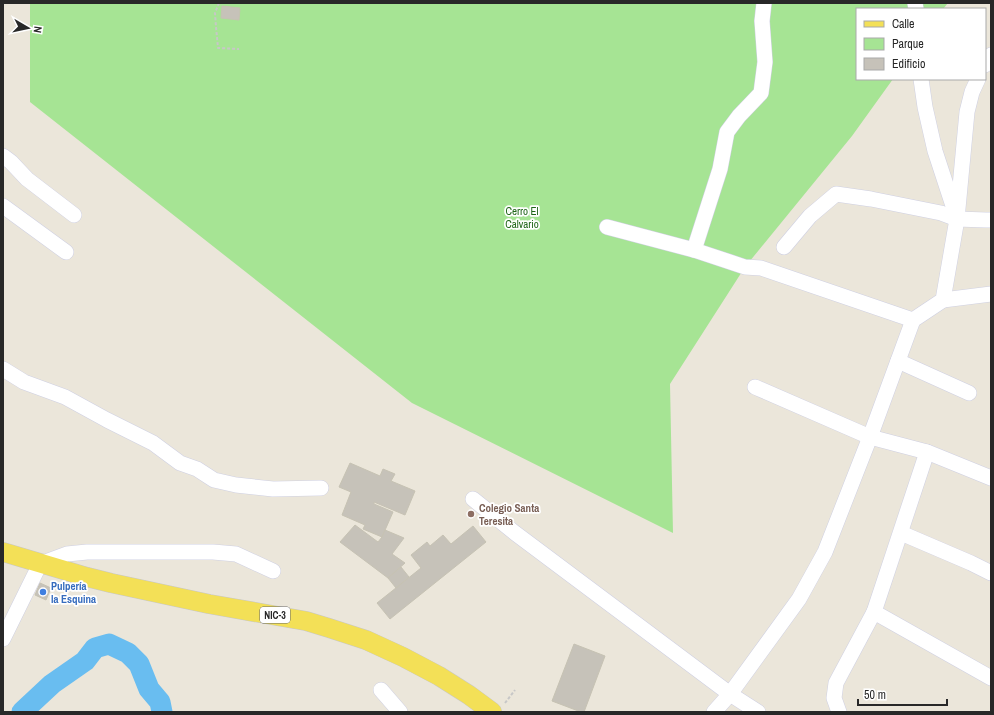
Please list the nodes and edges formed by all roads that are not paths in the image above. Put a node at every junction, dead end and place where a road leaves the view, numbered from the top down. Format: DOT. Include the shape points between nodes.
graph roads {
  1 [pos="764,3"];
  2 [pos="921,80"];
  3 [pos="978,80"];
  4 [pos="3,156"];
  5 [pos="3,206"];
  6 [pos="74,215"];
  7 [pos="957,219"];
  8 [pos="991,220"];
  9 [pos="607,227"];
  10 [pos="784,247"];
  11 [pos="694,250"];
  12 [pos="66,252"];
  13 [pos="991,294"];
  14 [pos="943,300"];
  15 [pos="913,320"];
  16 [pos="898,361"];
  17 [pos="3,369"];
  18 [pos="755,387"];
  19 [pos="969,392"];
  20 [pos="870,437"];
  21 [pos="928,452"];
  22 [pos="991,478"];
  23 [pos="321,488"];
  24 [pos="473,499"];
  25 [pos="901,533"];
  26 [pos="3,552"];
  27 [pos="40,564"];
  28 [pos="273,571"];
  29 [pos="991,573"];
  30 [pos="874,612"];
  31 [pos="3,639"];
  32 [pos="991,678"];
  33 [pos="381,690"];
  34 [pos="730,694"];
  35 [pos="497,709"];
  36 [pos="400,712"];
  37 [pos="714,712"];
  38 [pos="758,712"];
  39 [pos="839,712"];
  1 -- 11 [label="street" via="762,21 765,62 761,93 727,132 720,169"];
  2 -- 7 [label="street" via="934,151"];
  3 -- 7 [label="street" via="967,112"];
  4 -- 6 [label="street" via="27,179"];
  5 -- 12 [label="street"];
  7 -- 8 [label="street"];
  7 -- 10 [label="street" via="941,213 836,194 810,216"];
  7 -- 14 [label="street"];
  9 -- 11 [label="street"];
  11 -- 15 [label="street" via="745,267 761,268"];
  13 -- 14 [label="street"];
  14 -- 15 [label="street"];
  15 -- 16 [label="street"];
  16 -- 19 [label="street"];
  16 -- 20 [label="street"];
  17 -- 23 [label="street" via="24,382 65,397 153,443 180,464 197,469 214,480 273,489"];
  18 -- 20 [label="street"];
  20 -- 21 [label="street"];
  20 -- 34 [label="street" via="825,552 799,599"];
  21 -- 22 [label="street"];
  21 -- 25 [label="street"];
  24 -- 34 [label="street"];
  25 -- 29 [label="street"];
  25 -- 30 [label="street"];
  26 -- 27 [label="main road, NIC-3"];
  27 -- 28 [label="street" via="68,554 87,552 213,552 236,554"];
  27 -- 31 [label="street"];
  27 -- 35 [label="main road, NIC-3" via="111,583 306,621 329,628 366,640 409,660"];
  30 -- 32 [label="street"];
  30 -- 39 [label="street" via="836,683 834,698"];
  33 -- 36 [label="street"];
  34 -- 37 [label="street"];
  34 -- 38 [label="street"];
}
